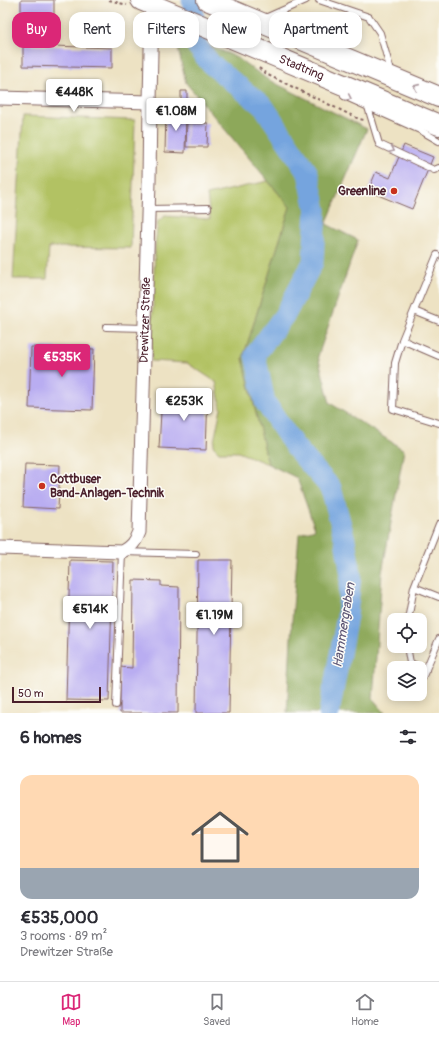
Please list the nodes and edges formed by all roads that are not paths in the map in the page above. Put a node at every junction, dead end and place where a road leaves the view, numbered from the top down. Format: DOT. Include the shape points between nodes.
graph roads {
  1 [pos="306,0"];
  2 [pos="319,0"];
  3 [pos="216,2"];
  4 [pos="154,4"];
  5 [pos="237,12"];
  6 [pos="261,21"];
  7 [pos="261,23"];
  8 [pos="392,77"];
  9 [pos="340,94"];
  10 [pos="439,97"];
  11 [pos="0,98"];
  12 [pos="150,102"];
  13 [pos="368,107"];
  14 [pos="439,125"];
  15 [pos="439,141"];
  16 [pos="439,168"];
  17 [pos="208,208"];
  18 [pos="148,209"];
  19 [pos="436,255"];
  20 [pos="414,311"];
  21 [pos="439,321"];
  22 [pos="106,327"];
  23 [pos="145,328"];
  24 [pos="402,340"];
  25 [pos="439,356"];
  26 [pos="439,423"];
  27 [pos="439,524"];
  28 [pos="0,548"];
  29 [pos="122,552"];
  30 [pos="196,554"];
  31 [pos="414,587"];
  32 [pos="439,597"];
  33 [pos="409,613"];
  34 [pos="439,639"];
  35 [pos="427,668"];
  36 [pos="116,705"];
  1 -- 6 [label="lane"];
  2 -- 8 [label="lane" via="369,17 380,33"];
  3 -- 5 [label="main road"];
  4 -- 12 [label="street, Drewitzer Straße"];
  4 -- 14 [label="main road, Stadtring" via="284,63"];
  7 -- 8 [label="main road"];
  10 -- 8 [label="main road, one-way"];
  9 -- 13 [label="lane, one-way"];
  11 -- 12 [label="street"];
  12 -- 18 [label="street, Drewitzer Straße"];
  13 -- 15 [label="lane"];
  13 -- 16 [label="lane, one-way" via="379,144 434,170"];
  17 -- 18 [label="lane"];
  18 -- 23 [label="street, Drewitzer Straße"];
  19 -- 20 [label="lane"];
  20 -- 21 [label="lane"];
  20 -- 24 [label="lane"];
  22 -- 23 [label="lane"];
  23 -- 29 [label="street, Drewitzer Straße" via="139,532 130,548"];
  24 -- 25 [label="lane"];
  24 -- 26 [label="lane" via="396,364 393,409"];
  27 -- 31 [label="lane"];
  28 -- 29 [label="street"];
  29 -- 30 [label="lane"];
  29 -- 36 [label="lane"];
  31 -- 32 [label="lane"];
  31 -- 33 [label="lane"];
  34 -- 35 [label="lane"];
}
